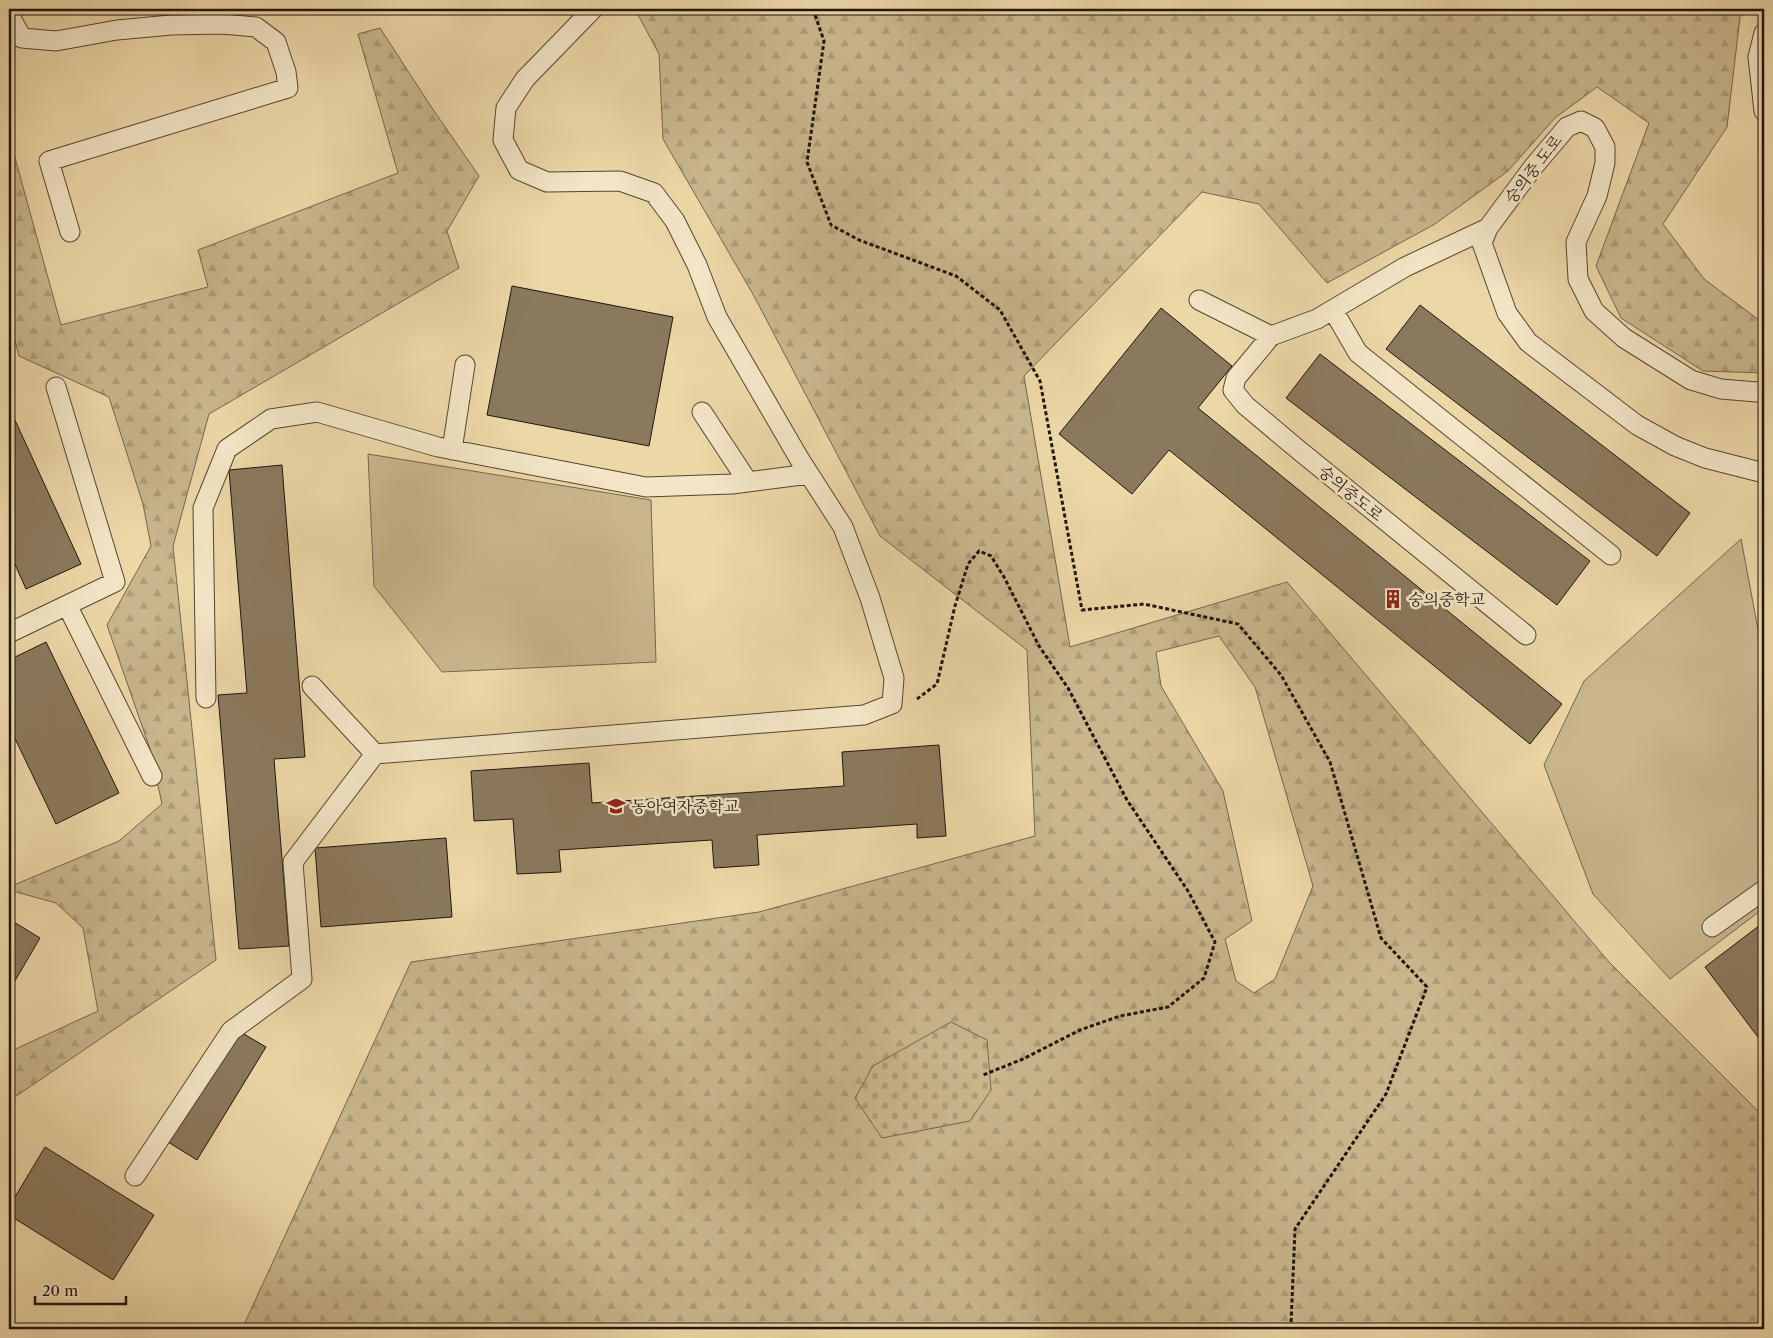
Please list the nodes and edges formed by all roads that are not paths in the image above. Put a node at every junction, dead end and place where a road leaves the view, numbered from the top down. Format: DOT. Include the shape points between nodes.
graph roads {
  1 [pos="593,9"];
  2 [pos="9,15"];
  3 [pos="1764,33"];
  4 [pos="1764,111"];
  5 [pos="1488,228"];
  6 [pos="70,232"];
  7 [pos="1199,300"];
  8 [pos="1333,310"];
  9 [pos="1271,336"];
  10 [pos="465,365"];
  11 [pos="56,387"];
  12 [pos="1764,391"];
  13 [pos="702,412"];
  14 [pos="452,450"];
  15 [pos="810,474"];
  16 [pos="1764,474"];
  17 [pos="748,482"];
  18 [pos="1611,555"];
  19 [pos="67,606"];
  20 [pos="9,633"];
  21 [pos="1526,635"];
  22 [pos="312,686"];
  23 [pos="206,698"];
  24 [pos="375,754"];
  25 [pos="152,776"];
  26 [pos="1764,890"];
  27 [pos="1712,927"];
  28 [pos="135,1176"];
  1 -- 15 [label="lane" via="525,79 506,108 503,140 519,170 547,182 620,181 654,193 675,221 718,318"];
  2 -- 6 [label="lane" via="22,38 56,41 116,30 172,25 256,27 276,42 286,72 288,88 50,161"];
  3 -- 4 [label="lane" via="1758,57"];
  5 -- 8 [label="lane, 숭의중도로" via="1405,267"];
  5 -- 12 [label="lane, 숭의중 도로" via="1567,127 1581,121 1595,128 1605,147 1605,162 1597,196 1576,242 1578,279 1594,311 1624,338 1691,380 1721,389"];
  5 -- 16 [label="lane, 숭의중 도로" via="1482,243 1486,256 1507,313 1528,342 1637,425 1704,458"];
  7 -- 9 [label="lane"];
  8 -- 9 [label="lane, 숭의중도로"];
  8 -- 18 [label="lane" via="1358,353"];
  9 -- 21 [label="lane, 숭의중도로" via="1236,378 1232,390 1294,448"];
  10 -- 14 [label="lane"];
  11 -- 19 [label="lane" via="115,582"];
  13 -- 17 [label="lane"];
  14 -- 17 [label="lane" via="646,487"];
  14 -- 23 [label="lane" via="317,412 271,419 227,449 203,508"];
  15 -- 17 [label="lane"];
  15 -- 24 [label="lane" via="843,527 870,598 894,678 892,704 864,715"];
  19 -- 20 [label="lane"];
  19 -- 25 [label="lane"];
  22 -- 24 [label="lane"];
  24 -- 28 [label="lane" via="293,862 302,978 231,1031"];
  26 -- 27 [label="lane"];
}
